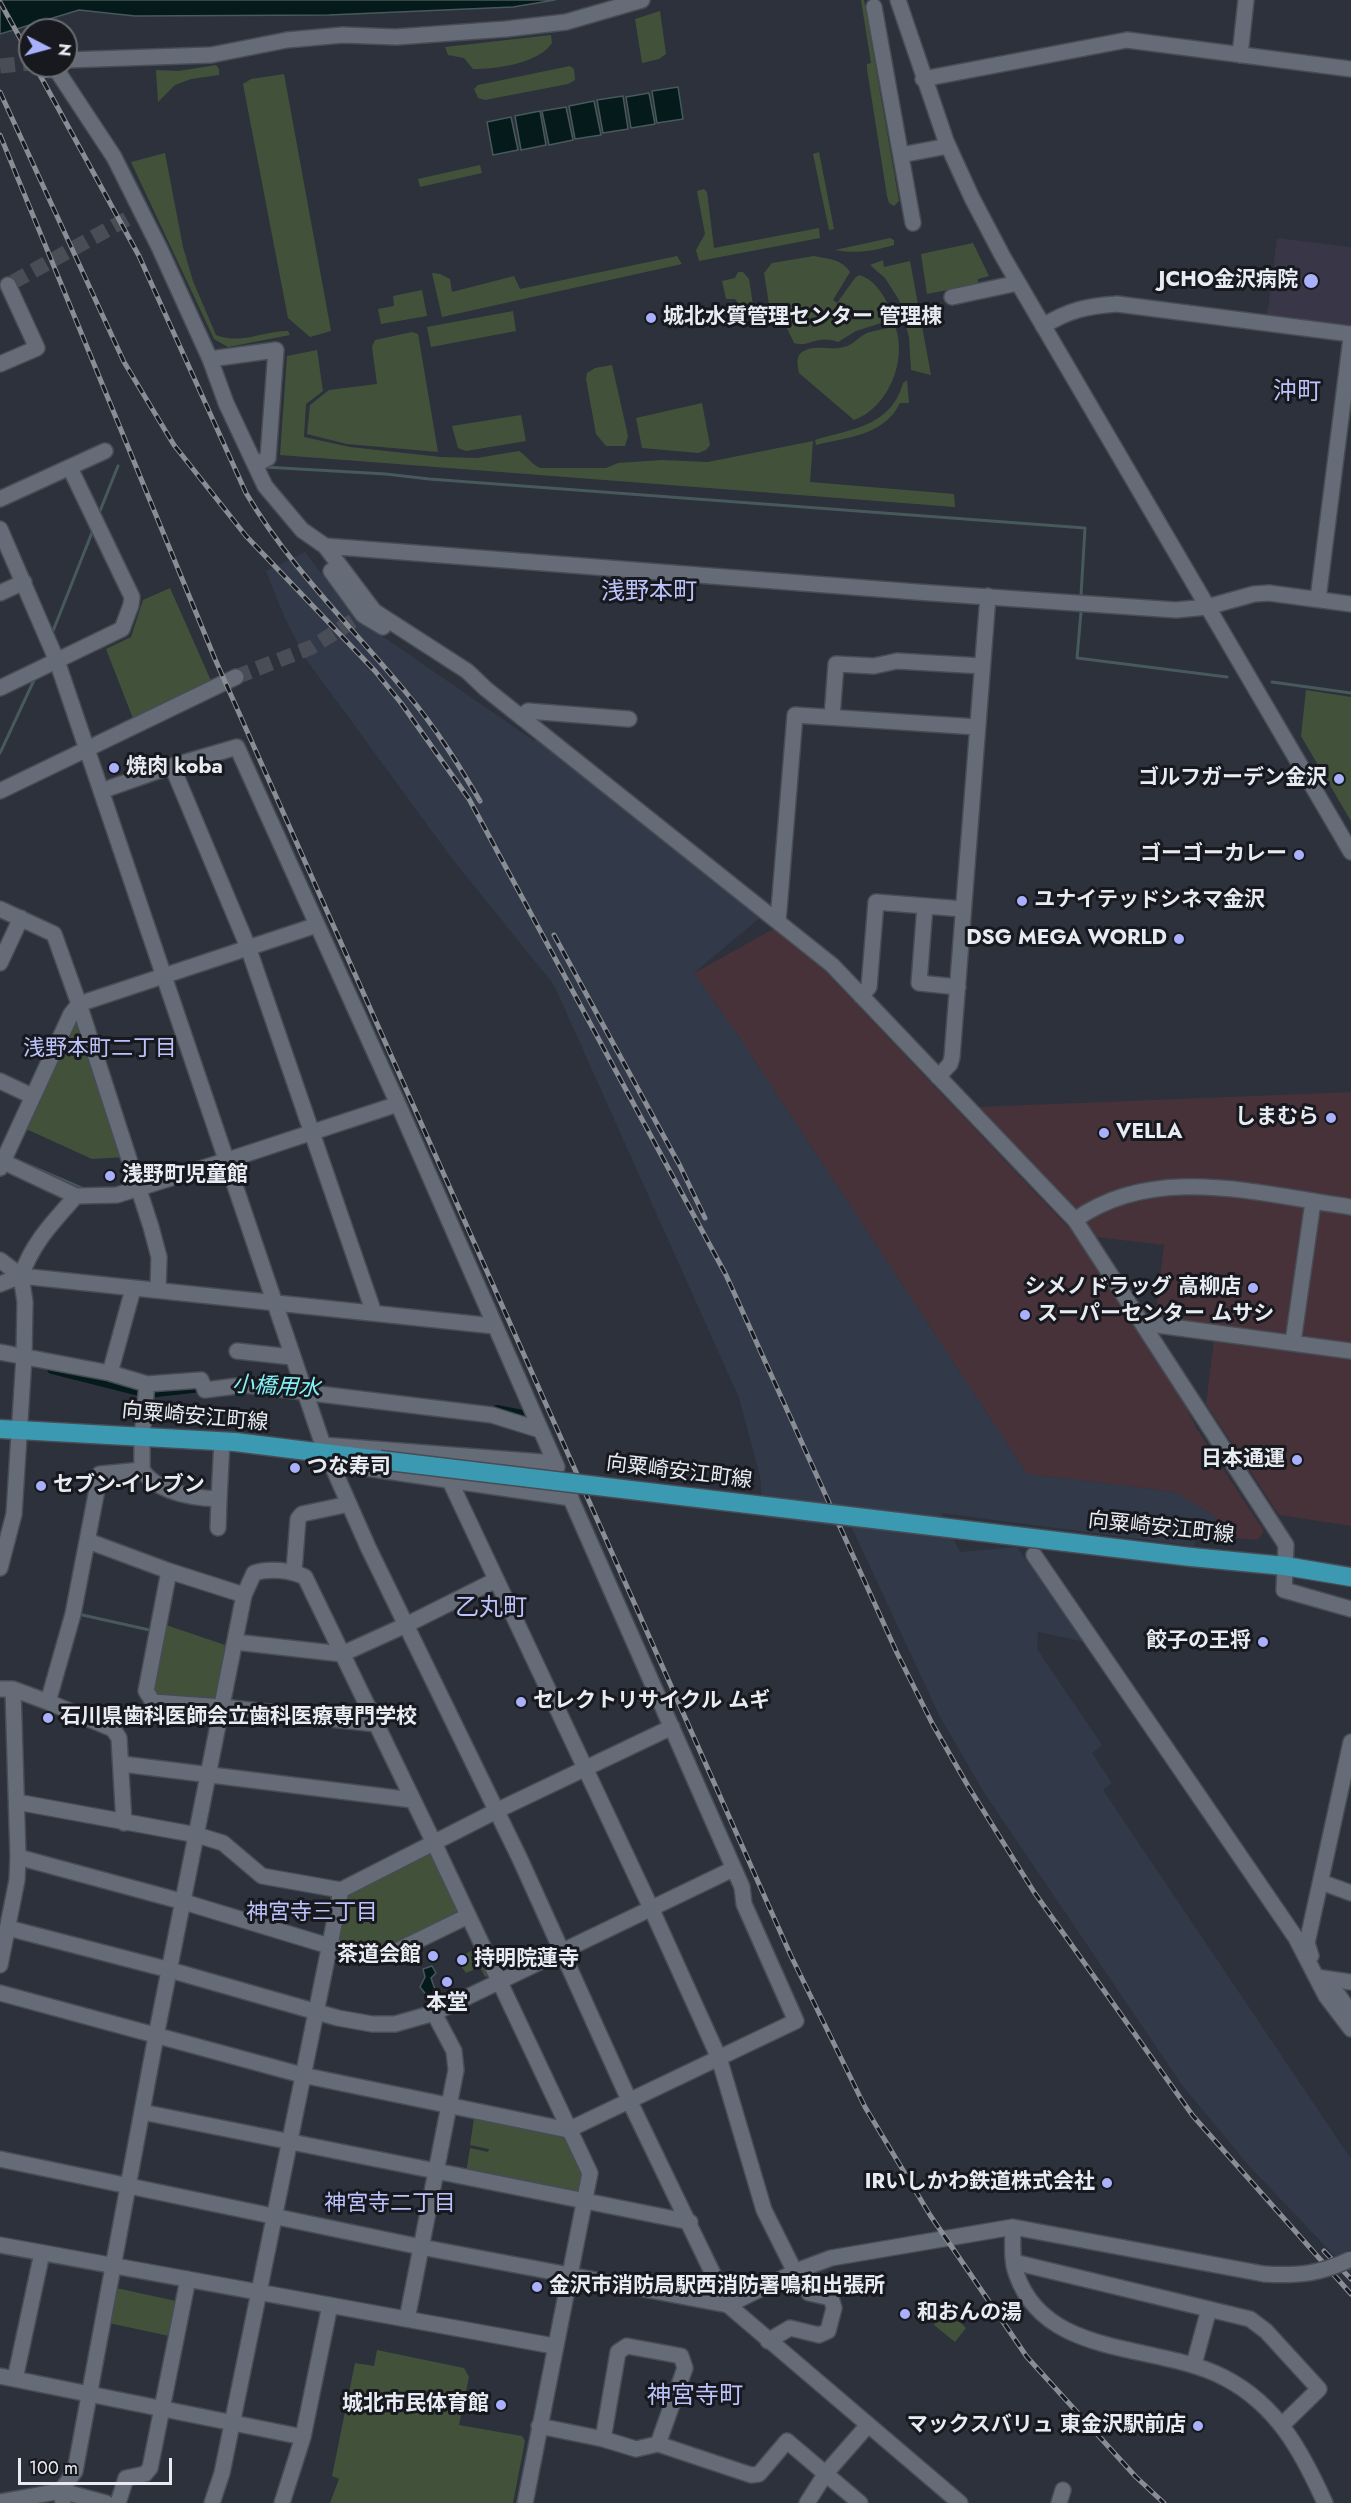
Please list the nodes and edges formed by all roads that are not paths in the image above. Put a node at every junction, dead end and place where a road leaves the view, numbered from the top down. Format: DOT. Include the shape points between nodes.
graph roads {
  1 [pos="642,0"];
  2 [pos="898,0"];
  3 [pos="1246,0"];
  4 [pos="874,7"];
  5 [pos="1239,55"];
  6 [pos="78,60"];
  7 [pos="1351,69"];
  8 [pos="62,78"];
  9 [pos="923,79"];
  10 [pos="948,146"];
  11 [pos="901,155"];
  12 [pos="913,224"];
  13 [pos="1018,283"];
  14 [pos="7,285"];
  15 [pos="952,297"];
  16 [pos="1043,326"];
  17 [pos="1351,336"];
  18 [pos="210,359"];
  19 [pos="0,364"];
  20 [pos="105,451"];
  21 [pos="255,465"];
  22 [pos="70,468"];
  23 [pos="0,499"];
  24 [pos="0,529"];
  25 [pos="302,530"];
  26 [pos="325,546"];
  27 [pos="24,582"];
  28 [pos="0,593"];
  29 [pos="988,596"];
  30 [pos="1318,599"];
  31 [pos="1351,604"];
  32 [pos="1207,607"];
  33 [pos="57,661"];
  34 [pos="982,666"];
  35 [pos="236,677"];
  36 [pos="0,688"];
  37 [pos="486,689"];
  38 [pos="521,717"];
  39 [pos="832,717"];
  40 [pos="629,720"];
  41 [pos="977,728"];
  42 [pos="87,749"];
  43 [pos="172,766"];
  44 [pos="0,791"];
  45 [pos="101,791"];
  46 [pos="1351,852"];
  47 [pos="925,906"];
  48 [pos="0,909"];
  49 [pos="963,909"];
  50 [pos="21,918"];
  51 [pos="778,921"];
  52 [pos="317,925"];
  53 [pos="248,947"];
  54 [pos="0,963"];
  55 [pos="163,974"];
  56 [pos="958,987"];
  57 [pos="861,996"];
  58 [pos="79,1004"];
  59 [pos="938,1077"];
  60 [pos="0,1081"];
  61 [pos="32,1096"];
  62 [pos="398,1104"];
  63 [pos="311,1131"];
  64 [pos="225,1161"];
  65 [pos="2,1165"];
  66 [pos="138,1188"];
  67 [pos="76,1196"];
  68 [pos="1313,1202"];
  69 [pos="1351,1207"];
  70 [pos="1075,1220"];
  71 [pos="0,1260"];
  72 [pos="21,1276"];
  73 [pos="0,1284"];
  74 [pos="133,1289"];
  75 [pos="158,1290"];
  76 [pos="273,1301"];
  77 [pos="374,1313"];
  78 [pos="1142,1323"];
  79 [pos="494,1326"];
  80 [pos="1293,1342"];
  81 [pos="1351,1351"];
  82 [pos="0,1352"];
  83 [pos="237,1352"];
  84 [pos="24,1357"];
  85 [pos="292,1358"];
  86 [pos="110,1373"];
  87 [pos="147,1384"];
  88 [pos="304,1393"];
  89 [pos="0,1429"];
  90 [pos="19,1430"];
  91 [pos="540,1430"];
  92 [pos="142,1436"];
  93 [pos="222,1441"];
  94 [pos="327,1454"];
  95 [pos="142,1470"];
  96 [pos="448,1479"];
  97 [pos="219,1498"];
  98 [pos="349,1504"];
  99 [pos="218,1528"];
  100 [pos="88,1541"];
  101 [pos="1034,1555"];
  102 [pos="1,1561"];
  103 [pos="1285,1566"];
  104 [pos="169,1571"];
  105 [pos="294,1571"];
  106 [pos="1351,1577"];
  107 [pos="496,1580"];
  108 [pos="244,1595"];
  109 [pos="1351,1609"];
  110 [pos="406,1625"];
  111 [pos="235,1641"];
  112 [pos="342,1653"];
  113 [pos="6,1689"];
  114 [pos="48,1702"];
  115 [pos="223,1707"];
  116 [pos="376,1724"];
  117 [pos="672,1727"];
  118 [pos="1351,1742"];
  119 [pos="122,1764"];
  120 [pos="585,1768"];
  121 [pos="209,1775"];
  122 [pos="1347,1782"];
  123 [pos="413,1800"];
  124 [pos="17,1802"];
  125 [pos="496,1811"];
  126 [pos="124,1822"];
  127 [pos="197,1835"];
  128 [pos="434,1843"];
  129 [pos="18,1857"];
  130 [pos="734,1869"];
  131 [pos="1321,1881"];
  132 [pos="341,1890"];
  133 [pos="1351,1893"];
  134 [pos="184,1902"];
  135 [pos="651,1908"];
  136 [pos="468,1916"];
  137 [pos="8,1928"];
  138 [pos="329,1946"];
  139 [pos="561,1951"];
  140 [pos="0,1965"];
  141 [pos="170,1970"];
  142 [pos="1316,1977"];
  143 [pos="499,1980"];
  144 [pos="1351,1982"];
  145 [pos="0,1993"];
  146 [pos="315,2010"];
  147 [pos="434,2013"];
  148 [pos="1351,2013"];
  149 [pos="1351,2029"];
  150 [pos="156,2036"];
  151 [pos="719,2058"];
  152 [pos="302,2075"];
  153 [pos="630,2102"];
  154 [pos="450,2107"];
  155 [pos="141,2112"];
  156 [pos="568,2130"];
  157 [pos="288,2142"];
  158 [pos="0,2159"];
  159 [pos="436,2172"];
  160 [pos="128,2187"];
  161 [pos="584,2201"];
  162 [pos="273,2218"];
  163 [pos="690,2222"];
  164 [pos="1013,2227"];
  165 [pos="0,2245"];
  166 [pos="421,2247"];
  167 [pos="42,2253"];
  168 [pos="1351,2259"];
  169 [pos="1014,2262"];
  170 [pos="114,2266"];
  171 [pos="797,2271"];
  172 [pos="569,2275"];
  173 [pos="188,2279"];
  174 [pos="257,2292"];
  175 [pos="330,2305"];
  176 [pos="728,2305"];
  177 [pos="1209,2309"];
  178 [pos="407,2319"];
  179 [pos="768,2341"];
  180 [pos="554,2346"];
  181 [pos="1194,2364"];
  182 [pos="8,2378"];
  183 [pos="91,2394"];
  184 [pos="160,2408"];
  185 [pos="232,2422"];
  186 [pos="868,2425"];
  187 [pos="1282,2425"];
  188 [pos="539,2426"];
  189 [pos="303,2437"];
  190 [pos="603,2439"];
  191 [pos="658,2444"];
  192 [pos="826,2473"];
  193 [pos="62,2497"];
  194 [pos="1,2500"];
  195 [pos="106,2503"];
  196 [pos="118,2503"];
  197 [pos="212,2503"];
  198 [pos="282,2503"];
  199 [pos="525,2503"];
  200 [pos="807,2503"];
  201 [pos="860,2503"];
  202 [pos="960,2503"];
  203 [pos="1326,2503"];
  1 -- 6 [label="street" via="566,22 506,29 396,37 343,35 287,40 211,55"];
  2 -- 9 [label="street"];
  3 -- 5 [label="street"];
  4 -- 11 [label="street"];
  5 -- 7 [label="street"];
  5 -- 9 [label="street" via="1127,40"];
  8 -- 18 [label="street" via="114,157"];
  9 -- 10 [label="street"];
  10 -- 11 [label="street"];
  10 -- 13 [label="street"];
  11 -- 12 [label="street"];
  13 -- 15 [label="street"];
  13 -- 16 [label="street"];
  14 -- 19 [label="street" via="37,348"];
  16 -- 17 [label="street" via="1087,306 1117,304"];
  16 -- 32 [label="street"];
  17 -- 30 [label="street"];
  18 -- 21 [label="street"];
  18 -- 21 [label="street" via="276,350 268,458"];
  20 -- 22 [label="street"];
  21 -- 25 [label="street" via="265,486"];
  22 -- 23 [label="street"];
  22 -- 33 [label="street" via="132,597 122,629"];
  24 -- 27 [label="street"];
  25 -- 26 [label="street"];
  25 -- 37 [label="street" via="360,617"];
  26 -- 29 [label="street"];
  26 -- 37 [label="street" via="374,611 467,671"];
  27 -- 28 [label="street"];
  27 -- 33 [label="street"];
  29 -- 32 [label="street" via="1176,610"];
  29 -- 34 [label="street"];
  30 -- 31 [label="street"];
  30 -- 32 [label="street" via="1254,594"];
  32 -- 46 [label="street"];
  33 -- 36 [label="street"];
  33 -- 42 [label="street"];
  34 -- 39 [label="street" via="897,661 874,666 836,664"];
  34 -- 41 [label="street"];
  35 -- 42 [label="street"];
  37 -- 38 [label="street"];
  38 -- 40 [label="street" via="528,711"];
  38 -- 51 [label="street"];
  39 -- 41 [label="street"];
  39 -- 51 [label="street" via="795,715"];
  41 -- 49 [label="street"];
  42 -- 44 [label="street"];
  42 -- 45 [label="street"];
  43 -- 45 [label="street"];
  43 -- 52 [label="street" via="237,747"];
  43 -- 53 [label="street"];
  45 -- 55 [label="street"];
  47 -- 49 [label="street"];
  47 -- 56 [label="street" via="919,983"];
  47 -- 57 [label="street" via="876,902 869,987"];
  48 -- 50 [label="street"];
  49 -- 56 [label="street"];
  50 -- 54 [label="street"];
  50 -- 58 [label="street" via="54,934"];
  51 -- 57 [label="street" via="832,965"];
  52 -- 53 [label="street"];
  52 -- 62 [label="street"];
  53 -- 55 [label="street"];
  53 -- 63 [label="street"];
  55 -- 58 [label="street"];
  55 -- 64 [label="street"];
  56 -- 59 [label="street" via="952,1057"];
  57 -- 59 [label="street"];
  58 -- 61 [label="street"];
  58 -- 66 [label="street"];
  59 -- 70 [label="street"];
  60 -- 61 [label="street"];
  61 -- 65 [label="street"];
  62 -- 63 [label="street"];
  62 -- 79 [label="street"];
  63 -- 64 [label="street"];
  63 -- 77 [label="street"];
  64 -- 66 [label="street"];
  64 -- 76 [label="street"];
  65 -- 67 [label="street"];
  66 -- 67 [label="street" via="117,1195"];
  66 -- 75 [label="street" via="159,1257"];
  67 -- 72 [label="street" via="28,1254"];
  68 -- 69 [label="street"];
  68 -- 70 [label="street" via="1206,1187 1159,1189 1103,1204"];
  68 -- 80 [label="street"];
  70 -- 78 [label="street"];
  71 -- 72 [label="street"];
  72 -- 73 [label="street"];
  72 -- 74 [label="street"];
  72 -- 84 [label="street" via="25,1302"];
  74 -- 75 [label="street"];
  74 -- 86 [label="street"];
  75 -- 76 [label="street"];
  76 -- 77 [label="street"];
  76 -- 85 [label="street"];
  77 -- 79 [label="street"];
  78 -- 80 [label="street"];
  78 -- 103 [label="street" via="1286,1545"];
  79 -- 91 [label="street"];
  80 -- 81 [label="street"];
  82 -- 84 [label="street"];
  83 -- 85 [label="street"];
  84 -- 86 [label="street"];
  84 -- 90 [label="street"];
  85 -- 88 [label="street"];
  86 -- 87 [label="street"];
  87 -- 88 [label="street" via="201,1380 205,1390 245,1385"];
  87 -- 92 [label="street"];
  88 -- 91 [label="street" via="492,1415"];
  88 -- 94 [label="street"];
  89 -- 90 [label="main road, 向粟崎安江町線"];
  90 -- 92 [label="main road, 向粟崎安江町線"];
  90 -- 102 [label="street" via="14,1514"];
  91 -- 94 [label="street" via="556,1465"];
  92 -- 93 [label="main road, 向粟崎安江町線"];
  92 -- 95 [label="street"];
  93 -- 94 [label="main road, 向粟崎安江町線"];
  93 -- 97 [label="street"];
  94 -- 96 [label="street"];
  94 -- 98 [label="street"];
  94 -- 103 [label="main road, 向粟崎安江町線, bridge"];
  95 -- 97 [label="street" via="149,1480 191,1498"];
  95 -- 100 [label="street" via="100,1474"];
  96 -- 107 [label="street"];
  96 -- 117 [label="street" via="569,1494"];
  97 -- 99 [label="street"];
  98 -- 105 [label="street" via="302,1514 298,1519"];
  98 -- 110 [label="street"];
  100 -- 104 [label="street"];
  100 -- 114 [label="street" via="73,1614"];
  101 -- 142 [label="street" via="1296,1938"];
  103 -- 106 [label="main road, 向粟崎安江町線"];
  103 -- 109 [label="street" via="1284,1590"];
  104 -- 108 [label="street"];
  104 -- 115 [label="street" via="146,1691 153,1702"];
  105 -- 108 [label="street" via="254,1573"];
  105 -- 112 [label="street" via="305,1577"];
  107 -- 110 [label="street"];
  107 -- 120 [label="street"];
  108 -- 111 [label="street"];
  110 -- 112 [label="street"];
  110 -- 125 [label="street"];
  111 -- 112 [label="street"];
  111 -- 115 [label="street"];
  112 -- 116 [label="street"];
  113 -- 114 [label="street"];
  113 -- 124 [label="street"];
  114 -- 119 [label="street" via="113,1730 120,1738"];
  115 -- 116 [label="street"];
  115 -- 121 [label="street"];
  116 -- 123 [label="street"];
  117 -- 120 [label="street"];
  117 -- 130 [label="street"];
  118 -- 122 [label="street"];
  119 -- 121 [label="street"];
  119 -- 126 [label="street"];
  120 -- 125 [label="street"];
  120 -- 135 [label="street"];
  121 -- 123 [label="street"];
  121 -- 127 [label="street"];
  122 -- 131 [label="street"];
  123 -- 128 [label="street"];
  124 -- 126 [label="street"];
  124 -- 129 [label="street"];
  125 -- 128 [label="street"];
  125 -- 139 [label="street"];
  126 -- 127 [label="street"];
  127 -- 132 [label="street" via="223,1843 262,1876"];
  127 -- 134 [label="street"];
  128 -- 132 [label="street"];
  128 -- 136 [label="street"];
  129 -- 134 [label="street"];
  129 -- 137 [label="street"];
  130 -- 135 [label="street"];
  130 -- 151 [label="street" via="744,1904 796,2021"];
  131 -- 133 [label="street"];
  131 -- 142 [label="street" via="1307,1943"];
  132 -- 138 [label="street"];
  134 -- 138 [label="street"];
  134 -- 141 [label="street"];
  135 -- 139 [label="street"];
  135 -- 151 [label="street"];
  136 -- 138 [label="street" via="388,1955"];
  136 -- 143 [label="street"];
  137 -- 140 [label="street"];
  137 -- 141 [label="street"];
  138 -- 146 [label="street"];
  139 -- 143 [label="street"];
  139 -- 153 [label="street"];
  141 -- 146 [label="street"];
  141 -- 150 [label="street"];
  142 -- 144 [label="street"];
  142 -- 148 [label="street" via="1340,1996"];
  142 -- 149 [label="street"];
  143 -- 147 [label="street"];
  143 -- 156 [label="street"];
  145 -- 150 [label="street"];
  146 -- 147 [label="street" via="372,2024 395,2024"];
  146 -- 152 [label="street"];
  147 -- 154 [label="street" via="454,2051 456,2070"];
  150 -- 152 [label="street"];
  150 -- 155 [label="street"];
  151 -- 153 [label="street"];
  151 -- 171 [label="street" via="764,2210"];
  152 -- 154 [label="street"];
  152 -- 157 [label="street"];
  153 -- 156 [label="street"];
  153 -- 163 [label="street"];
  154 -- 156 [label="street"];
  154 -- 159 [label="street"];
  155 -- 157 [label="street"];
  155 -- 160 [label="street"];
  156 -- 161 [label="street" via="590,2173"];
  157 -- 159 [label="street"];
  157 -- 162 [label="street"];
  158 -- 160 [label="street"];
  159 -- 161 [label="street"];
  159 -- 166 [label="street"];
  160 -- 162 [label="street"];
  160 -- 170 [label="street"];
  161 -- 163 [label="street"];
  161 -- 172 [label="street"];
  162 -- 166 [label="street"];
  162 -- 174 [label="street"];
  163 -- 176 [label="street"];
  164 -- 168 [label="street, bridge" via="1264,2274 1293,2276 1326,2271"];
  164 -- 169 [label="street"];
  164 -- 171 [label="street" via="831,2258"];
  165 -- 167 [label="street"];
  166 -- 172 [label="street"];
  166 -- 178 [label="street"];
  167 -- 170 [label="street"];
  167 -- 182 [label="street"];
  169 -- 177 [label="street"];
  169 -- 181 [label="street" via="1026,2296 1057,2327 1076,2336"];
  170 -- 173 [label="street"];
  170 -- 183 [label="street"];
  171 -- 176 [label="street"];
  171 -- 179 [label="street" via="809,2293 831,2298 834,2308 828,2331 819,2335 790,2328"];
  172 -- 176 [label="street"];
  172 -- 180 [label="street"];
  173 -- 174 [label="street"];
  173 -- 184 [label="street"];
  174 -- 175 [label="street"];
  174 -- 185 [label="street"];
  175 -- 178 [label="street"];
  175 -- 189 [label="street"];
  176 -- 179 [label="street"];
  177 -- 181 [label="street"];
  177 -- 187 [label="street" via="1250,2319 1319,2389"];
  178 -- 180 [label="street"];
  179 -- 186 [label="street"];
  180 -- 188 [label="street"];
  181 -- 187 [label="street" via="1227,2378"];
  182 -- 183 [label="street"];
  183 -- 184 [label="street"];
  183 -- 193 [label="street" via="75,2471"];
  184 -- 185 [label="street"];
  184 -- 196 [label="street" via="150,2468 145,2474 126,2478"];
  185 -- 189 [label="street"];
  185 -- 197 [label="street"];
  186 -- 192 [label="street"];
  186 -- 202 [label="street"];
  187 -- 203 [label="street" via="1304,2456"];
  188 -- 190 [label="street"];
  188 -- 199 [label="street"];
  189 -- 198 [label="street"];
  190 -- 191 [label="street" via="636,2449"];
  190 -- 191 [label="street" via="618,2352 627,2346 681,2355 685,2368"];
  191 -- 192 [label="street" via="751,2475 759,2474 787,2441"];
  192 -- 200 [label="street"];
  192 -- 201 [label="street"];
  193 -- 194 [label="street"];
  193 -- 195 [label="street"];
}
